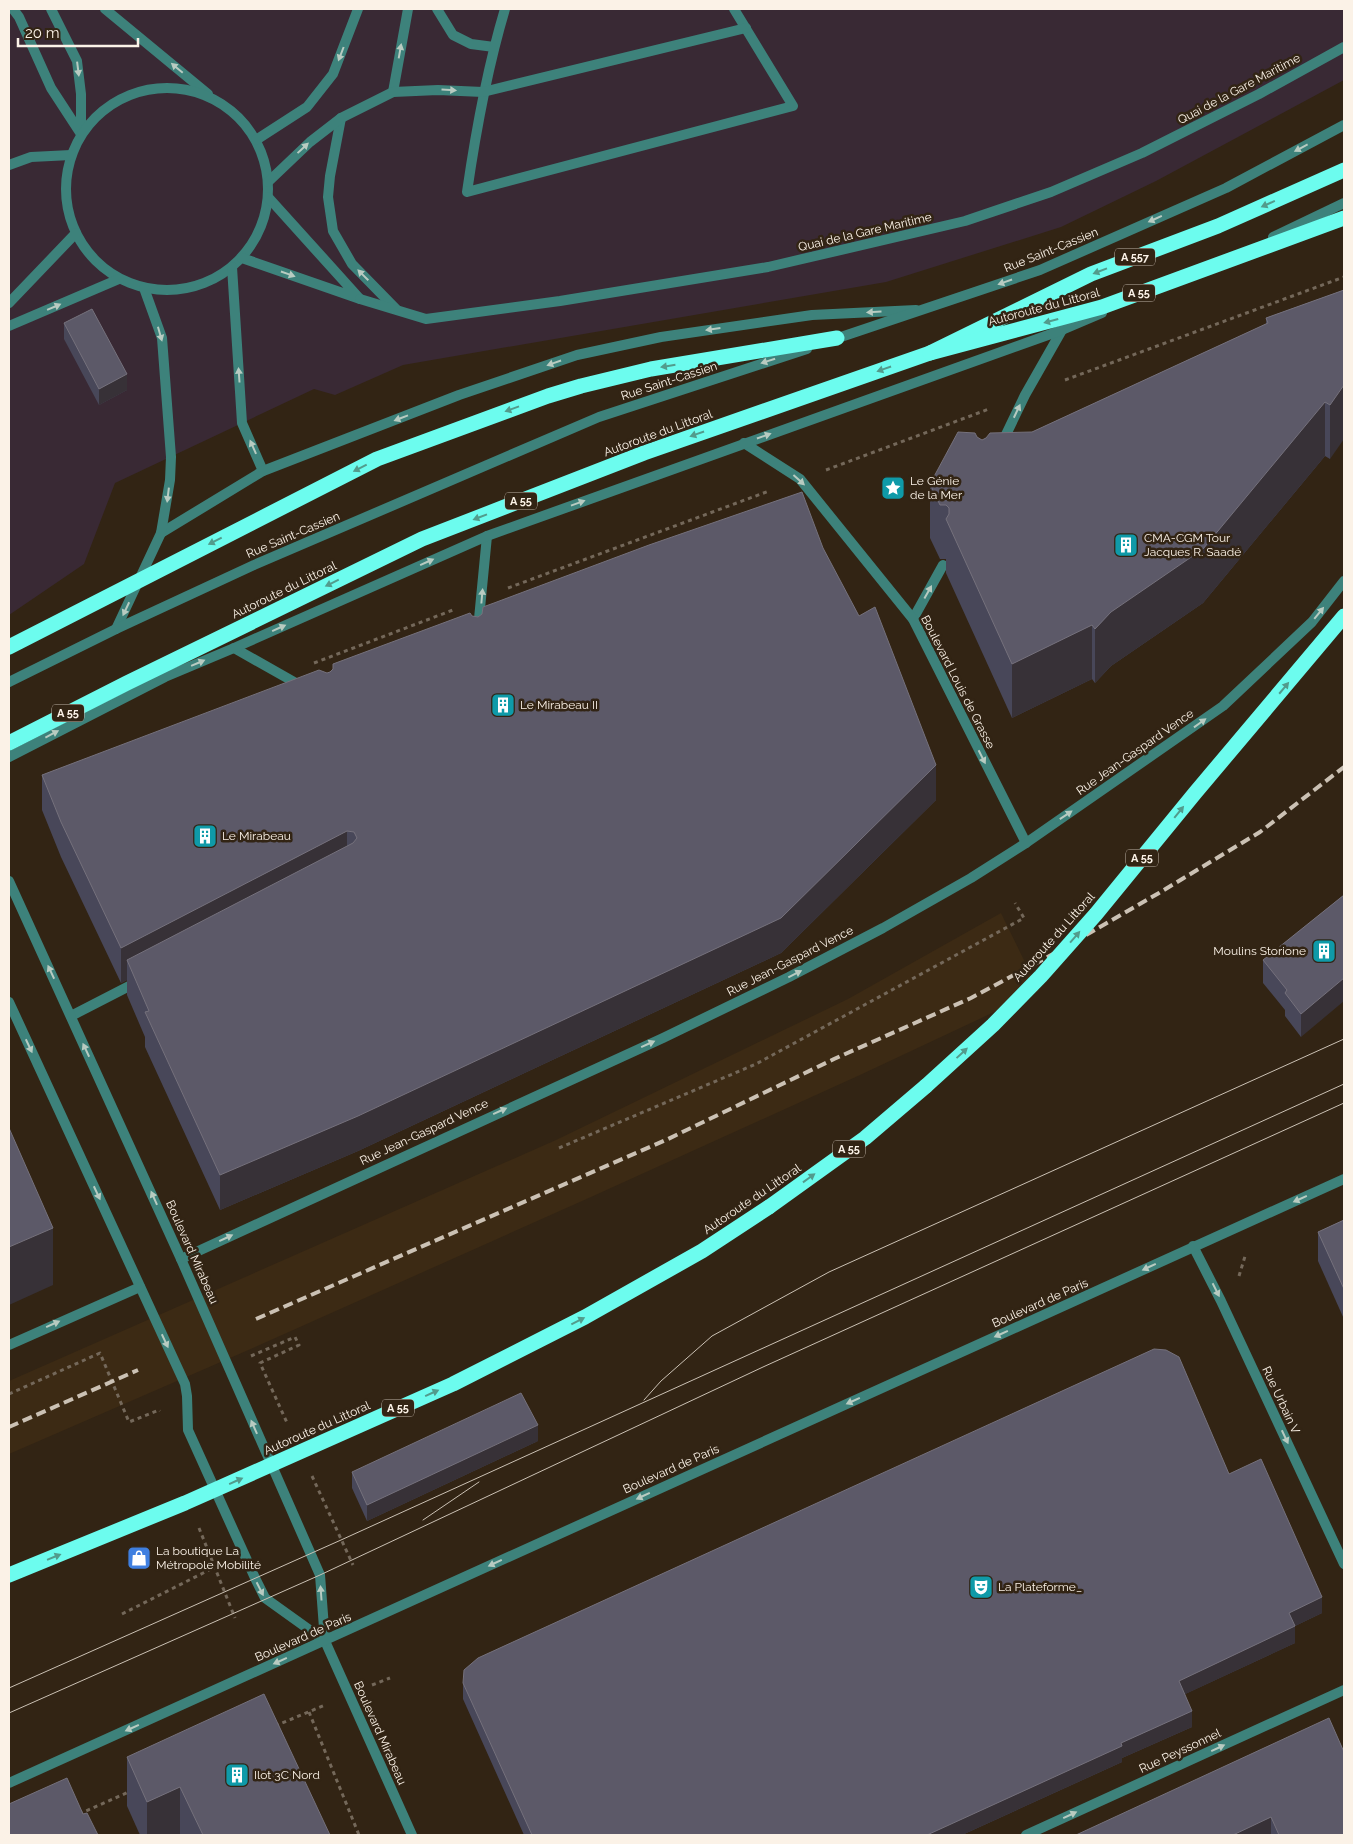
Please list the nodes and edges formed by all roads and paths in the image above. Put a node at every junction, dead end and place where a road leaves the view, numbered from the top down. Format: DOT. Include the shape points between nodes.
graph roads {
  1 [pos="12,9"];
  2 [pos="51,9"];
  3 [pos="105,9"];
  4 [pos="358,9"];
  5 [pos="408,9"];
  6 [pos="437,9"];
  7 [pos="505,9"];
  8 [pos="734,9"];
  9 [pos="746,28"];
  10 [pos="1344,46"];
  11 [pos="494,48"];
  12 [pos="392,92"];
  13 [pos="483,92"];
  14 [pos="214,99"];
  15 [pos="341,118"];
  16 [pos="1344,125"];
  17 [pos="81,134"];
  18 [pos="256,140"];
  19 [pos="71,155"];
  20 [pos="9,165"];
  21 [pos="1344,170"];
  22 [pos="268,182"];
  23 [pos="268,197"];
  24 [pos="1344,203"];
  25 [pos="1344,218"];
  26 [pos="76,233"];
  27 [pos="242,258"];
  28 [pos="232,267"];
  29 [pos="119,279"];
  30 [pos="144,288"];
  31 [pos="360,299"];
  32 [pos="9,303"];
  33 [pos="397,310"];
  34 [pos="923,310"];
  35 [pos="9,326"];
  36 [pos="1062,330"];
  37 [pos="837,338"];
  38 [pos="930,353"];
  39 [pos="744,443"];
  40 [pos="997,453"];
  41 [pos="263,471"];
  42 [pos="162,533"];
  43 [pos="487,536"];
  44 [pos="943,565"];
  45 [pos="1344,582"];
  46 [pos="1344,616"];
  47 [pos="913,619"];
  48 [pos="116,629"];
  49 [pos="478,636"];
  50 [pos="9,647"];
  51 [pos="234,648"];
  52 [pos="9,682"];
  53 [pos="312,692"];
  54 [pos="9,743"];
  55 [pos="9,757"];
  56 [pos="1026,843"];
  57 [pos="9,881"];
  58 [pos="1015,903"];
  59 [pos="146,977"];
  60 [pos="9,1002"];
  61 [pos="71,1016"];
  62 [pos="559,1148"];
  63 [pos="1344,1180"];
  64 [pos="1194,1246"];
  65 [pos="182,1259"];
  66 [pos="140,1287"];
  67 [pos="9,1345"];
  68 [pos="250,1356"];
  69 [pos="9,1394"];
  70 [pos="129,1422"];
  71 [pos="292,1433"];
  72 [pos="308,1468"];
  73 [pos="244,1552"];
  74 [pos="1344,1564"];
  75 [pos="353,1565"];
  76 [pos="9,1575"];
  77 [pos="219,1577"];
  78 [pos="122,1614"];
  79 [pos="235,1618"];
  80 [pos="325,1641"];
  81 [pos="1344,1690"];
  82 [pos="266,1730"];
  83 [pos="9,1784"];
  84 [pos="132,1790"];
  85 [pos="78,1815"];
  86 [pos="359,1835"];
  87 [pos="412,1835"];
  88 [pos="1026,1835"];
  1 -- 17 [label="street" via="19,17 51,88"];
  2 -- 17 [label="street, one-way" via="77,61"];
  14 -- 3 [label="street, one-way"];
  4 -- 18 [label="street, one-way" via="333,74 307,106"];
  12 -- 5 [label="street, one-way"];
  6 -- 11 [label="street" via="453,35 472,44"];
  7 -- 11 [label="street"];
  8 -- 9 [label="street"];
  9 -- 13 [label="street"];
  9 -- 13 [label="street" via="793,106 467,192"];
  10 -- 33 [label="street, Quai de la Gare Maritime" via="1142,153 1052,192 964,221 768,268 560,302 426,319"];
  11 -- 13 [label="street"];
  12 -- 13 [label="street, one-way"];
  12 -- 15 [label="street"];
  14 -- 17 [label="street" via="186,89 156,88 127,96 101,112"];
  14 -- 18 [label="street" via="231,110"];
  22 -- 15 [label="street, one-way"];
  33 -- 15 [label="street, one-way" via="352,264 333,231 328,197"];
  16 -- 34 [label="street, Rue Saint-Cassien, one-way" via="1226,188 1155,220 1040,270"];
  17 -- 19 [label="street"];
  18 -- 22 [label="street"];
  19 -- 20 [label="street" via="31,156"];
  19 -- 26 [label="street" via="66,181 68,208"];
  21 -- 38 [label="highway, A 557, one-way, bridge" via="1218,226 1091,274"];
  22 -- 23 [label="street"];
  23 -- 27 [label="street" via="260,230"];
  23 -- 31 [label="street"];
  24 -- 36 [label="street"];
  25 -- 38 [label="highway, Autoroute du Littoral / A 55, one-way, bridge" via="1102,307"];
  26 -- 29 [label="street" via="94,260"];
  26 -- 32 [label="street"];
  27 -- 28 [label="street"];
  27 -- 31 [label="street, Quai de la Gare Maritime, one-way"];
  28 -- 30 [label="street" via="205,283 175,291"];
  41 -- 28 [label="street, one-way" via="242,424"];
  29 -- 30 [label="street"];
  35 -- 29 [label="street, one-way"];
  30 -- 42 [label="street, one-way" via="162,338 171,457"];
  31 -- 33 [label="street, Quai de la Gare Maritime"];
  34 -- 37 [label="street, Rue Saint-Cassien"];
  34 -- 41 [label="street, one-way" via="812,315 661,337 577,355"];
  39 -- 36 [label="street, one-way"];
  40 -- 36 [label="street, one-way"];
  37 -- 48 [label="street, Rue Saint-Cassien, one-way" via="599,417 254,565"];
  37 -- 50 [label="highway, one-way, bridge" via="651,369 597,382 548,396 377,459"];
  38 -- 54 [label="highway, Autoroute du Littoral / A 55, one-way" via="644,453 422,539"];
  43 -- 39 [label="street, one-way"];
  39 -- 47 [label="street, Boulevard Louis de Grasse, one-way" via="800,479"];
  41 -- 42 [label="street"];
  42 -- 48 [label="street, one-way"];
  49 -- 43 [label="street, one-way"];
  51 -- 43 [label="street, one-way"];
  47 -- 44 [label="street, one-way"];
  56 -- 45 [label="street, Rue Jean-Gaspard Vence, one-way" via="1223,706 1312,622"];
  76 -- 46 [label="highway, Autoroute du Littoral / A 55, one-way, bridge" via="185,1503 453,1384 584,1317 702,1251 769,1207 865,1138 993,1025 1041,976"];
  47 -- 56 [label="street, Boulevard Louis de Grasse, one-way"];
  48 -- 52 [label="street, Rue Saint-Cassien"];
  51 -- 53 [label="street"];
  55 -- 51 [label="street, one-way" via="154,682"];
  65 -- 56 [label="street, Rue Jean-Gaspard Vence, one-way" via="789,977 883,928"];
  61 -- 57 [label="street, Boulevard Mirabeau, one-way"];
  58 -- 62 [label="path" via="1024,918 756,1064"];
  59 -- 61 [label="street"];
  60 -- 66 [label="street, one-way"];
  65 -- 61 [label="street, Boulevard Mirabeau, one-way"];
  63 -- 64 [label="street, Boulevard de Paris, one-way"];
  64 -- 74 [label="street, Rue Urbain V, one-way"];
  64 -- 80 [label="street, Boulevard de Paris, one-way"];
  80 -- 65 [label="street, Boulevard Mirabeau, one-way" via="320,1575"];
  67 -- 66 [label="street, one-way"];
  66 -- 73 [label="street, one-way" via="184,1384 188,1430"];
  68 -- 71 [label="path" via="295,1337 299,1345 260,1363"];
  69 -- 70 [label="path" via="100,1352"];
  72 -- 75 [label="path"];
  73 -- 78 [label="path"];
  73 -- 80 [label="street, one-way" via="265,1598"];
  77 -- 79 [label="path"];
  80 -- 83 [label="street, Boulevard de Paris, one-way"];
  80 -- 87 [label="street, Boulevard Mirabeau"];
  88 -- 81 [label="street, Rue Peyssonnel, one-way"];
  82 -- 86 [label="path" via="309,1712"];
  84 -- 85 [label="path"];
}
